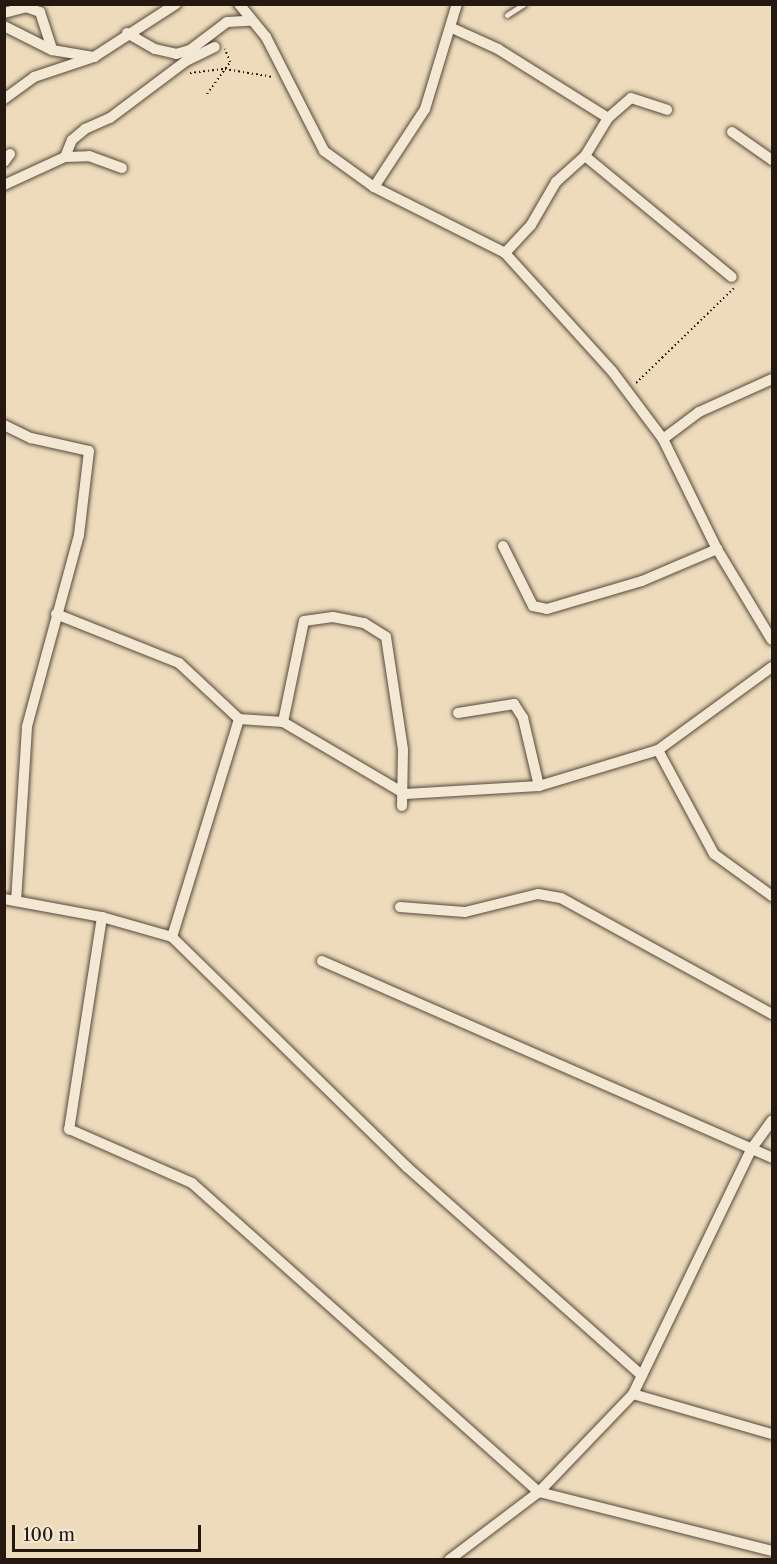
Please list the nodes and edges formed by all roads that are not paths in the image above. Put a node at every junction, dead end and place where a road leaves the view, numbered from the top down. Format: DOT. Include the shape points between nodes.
graph roads {
  1 [pos="176,4"];
  2 [pos="238,4"];
  3 [pos="458,4"];
  4 [pos="524,4"];
  5 [pos="26,6"];
  6 [pos="4,13"];
  7 [pos="507,15"];
  8 [pos="249,21"];
  9 [pos="4,26"];
  10 [pos="452,28"];
  11 [pos="127,33"];
  12 [pos="215,46"];
  13 [pos="52,50"];
  14 [pos="94,57"];
  15 [pos="4,99"];
  16 [pos="667,110"];
  17 [pos="608,118"];
  18 [pos="732,132"];
  19 [pos="585,156"];
  20 [pos="65,157"];
  21 [pos="772,160"];
  22 [pos="122,168"];
  23 [pos="4,185"];
  24 [pos="374,187"];
  25 [pos="505,253"];
  26 [pos="732,277"];
  27 [pos="772,379"];
  28 [pos="4,425"];
  29 [pos="663,439"];
  30 [pos="503,546"];
  31 [pos="717,549"];
  32 [pos="56,614"];
  33 [pos="772,640"];
  34 [pos="772,667"];
  35 [pos="459,713"];
  36 [pos="239,719"];
  37 [pos="283,722"];
  38 [pos="658,750"];
  39 [pos="539,786"];
  40 [pos="405,794"];
  41 [pos="402,806"];
  42 [pos="772,896"];
  43 [pos="10,900"];
  44 [pos="400,907"];
  45 [pos="102,917"];
  46 [pos="172,937"];
  47 [pos="322,961"];
  48 [pos="772,1014"];
  49 [pos="772,1120"];
  50 [pos="752,1148"];
  51 [pos="772,1158"];
  52 [pos="642,1376"];
  53 [pos="633,1394"];
  54 [pos="772,1434"];
  55 [pos="539,1492"];
  56 [pos="772,1551"];
  57 [pos="449,1560"];
  1 -- 11 [label="street" via="166,15"];
  2 -- 8 [label="street"];
  3 -- 10 [label="street"];
  4 -- 7 [label="lane"];
  5 -- 6 [label="street"];
  5 -- 13 [label="street" via="40,12"];
  8 -- 11 [label="street" via="227,22 190,50 176,54 155,50"];
  8 -- 24 [label="street" via="266,37 324,151"];
  9 -- 13 [label="street"];
  10 -- 17 [label="street" via="498,49"];
  10 -- 24 [label="street" via="425,109"];
  11 -- 14 [label="street"];
  12 -- 20 [label="street" via="110,118 85,129 72,140"];
  13 -- 14 [label="street"];
  14 -- 15 [label="street" via="34,77"];
  16 -- 17 [label="street" via="631,98"];
  17 -- 19 [label="street"];
  18 -- 21 [label="street"];
  19 -- 25 [label="street" via="556,182 531,225"];
  19 -- 26 [label="street"];
  20 -- 22 [label="street" via="89,156"];
  20 -- 23 [label="street"];
  24 -- 25 [label="street"];
  25 -- 29 [label="street" via="626,390"];
  27 -- 29 [label="street" via="699,411"];
  28 -- 32 [label="street" via="31,438 89,451 79,535"];
  29 -- 31 [label="street"];
  30 -- 31 [label="street" via="533,606 547,609 642,581"];
  31 -- 33 [label="street"];
  32 -- 36 [label="street" via="178,663"];
  32 -- 43 [label="street" via="27,727"];
  34 -- 38 [label="street"];
  35 -- 39 [label="street" via="514,704 523,718"];
  36 -- 37 [label="street"];
  36 -- 46 [label="street"];
  37 -- 40 [label="street"];
  37 -- 40 [label="street" via="304,621 333,617 364,623 386,637"];
  38 -- 39 [label="street"];
  38 -- 42 [label="street" via="714,854"];
  39 -- 40 [label="street"];
  40 -- 41 [label="street"];
  43 -- 45 [label="street"];
  44 -- 48 [label="street" via="465,912 538,894 561,898"];
  45 -- 46 [label="street"];
  45 -- 55 [label="street" via="69,1129 192,1183"];
  46 -- 52 [label="street" via="407,1167"];
  47 -- 50 [label="street"];
  49 -- 50 [label="street"];
  50 -- 51 [label="street"];
  50 -- 52 [label="street"];
  52 -- 53 [label="street"];
  53 -- 54 [label="street"];
  53 -- 55 [label="street"];
  55 -- 56 [label="street"];
  55 -- 57 [label="street"];
}
